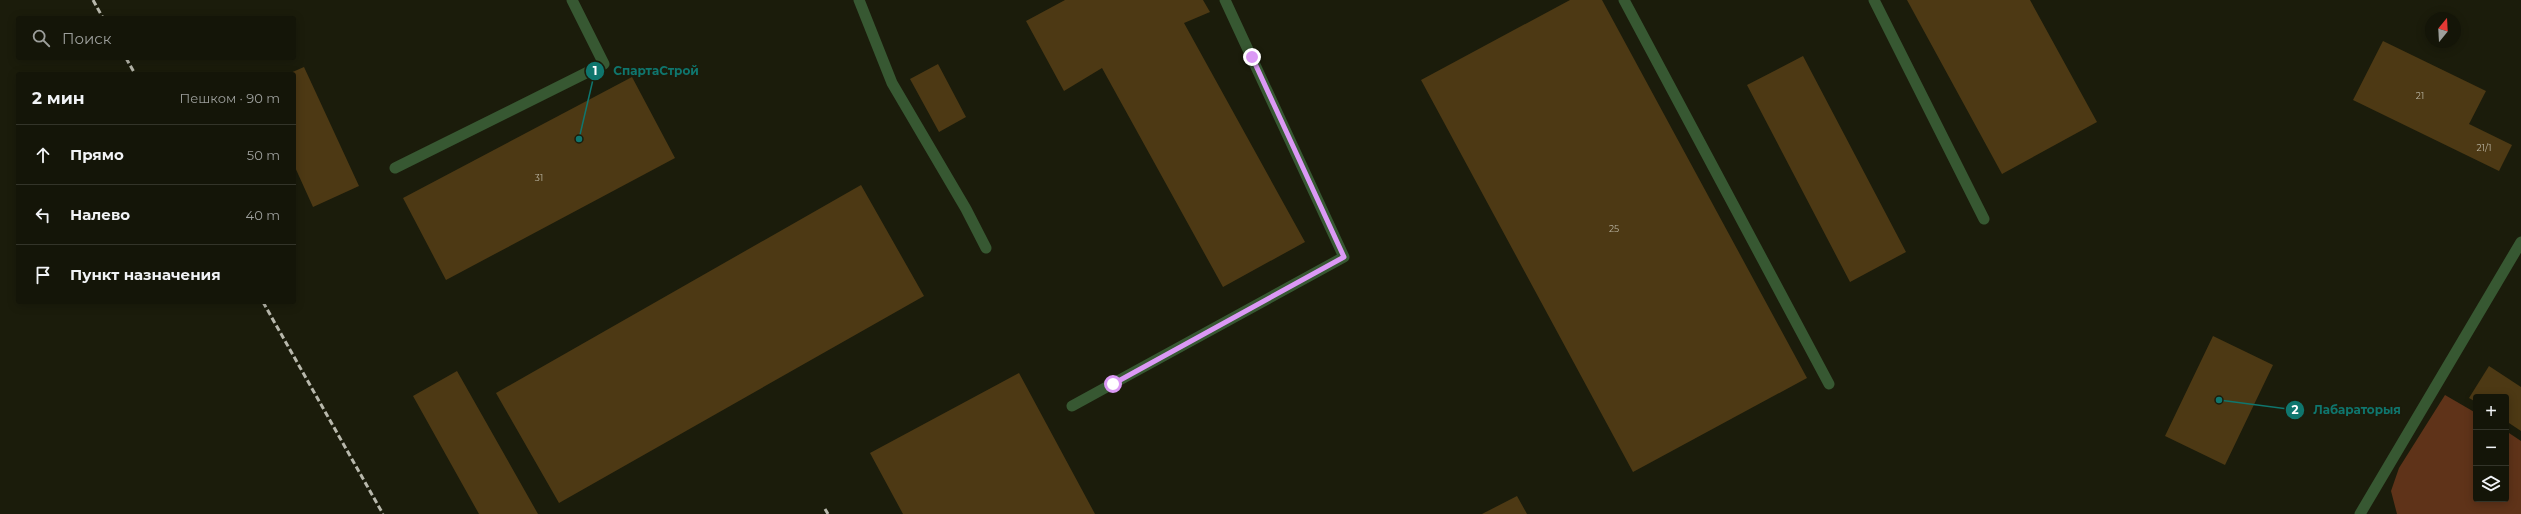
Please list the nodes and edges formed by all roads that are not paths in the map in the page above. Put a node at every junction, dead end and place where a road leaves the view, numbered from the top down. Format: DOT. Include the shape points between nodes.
graph roads {
  1 [pos="572,0"];
  2 [pos="859,0"];
  3 [pos="1225,0"];
  4 [pos="1624,0"];
  5 [pos="1874,0"];
  6 [pos="395,168"];
  7 [pos="1984,220"];
  8 [pos="2521,242"];
  9 [pos="986,248"];
  10 [pos="1829,384"];
  11 [pos="1072,406"];
  12 [pos="2360,514"];
  1 -- 6 [label="lane" via="604,64"];
  2 -- 9 [label="lane" via="892,83"];
  3 -- 11 [label="lane" via="1344,257"];
  4 -- 10 [label="lane"];
  5 -- 7 [label="lane"];
  8 -- 12 [label="lane"];
}
